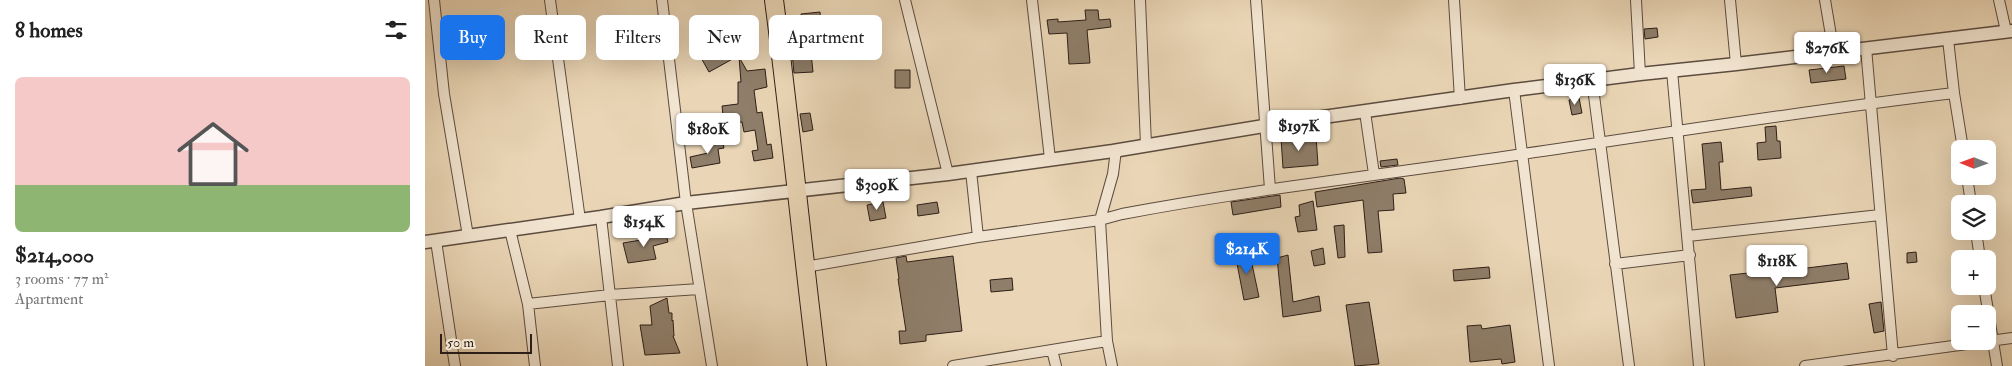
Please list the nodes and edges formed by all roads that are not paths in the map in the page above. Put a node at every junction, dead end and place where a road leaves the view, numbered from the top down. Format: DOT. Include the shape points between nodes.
graph roads {
  1 [pos="434,0"];
  2 [pos="550,0"];
  3 [pos="662,0"];
  4 [pos="774,0"];
  5 [pos="905,0"];
  6 [pos="1032,0"];
  7 [pos="1140,0"];
  8 [pos="1256,0"];
  9 [pos="1454,0"];
  10 [pos="1636,0"];
  11 [pos="1730,0"];
  12 [pos="1825,0"];
  13 [pos="1999,0"];
  14 [pos="2009,31"];
  15 [pos="1948,39"];
  16 [pos="1866,48"];
  17 [pos="1834,53"];
  18 [pos="1736,64"];
  19 [pos="1672,71"];
  20 [pos="1640,74"];
  21 [pos="1592,80"];
  22 [pos="1514,90"];
  23 [pos="1954,93"];
  24 [pos="1460,99"];
  25 [pos="1870,103"];
  26 [pos="1365,112"];
  27 [pos="1265,127"];
  28 [pos="1677,130"];
  29 [pos="1962,140"];
  30 [pos="1599,142"];
  31 [pos="1146,146"];
  32 [pos="1116,150"];
  33 [pos="1523,154"];
  34 [pos="1050,160"];
  35 [pos="971,171"];
  36 [pos="949,174"];
  37 [pos="1374,174"];
  38 [pos="1271,188"];
  39 [pos="798,190"];
  40 [pos="686,203"];
  41 [pos="1880,215"];
  42 [pos="601,217"];
  43 [pos="580,220"];
  44 [pos="1100,220"];
  45 [pos="510,230"];
  46 [pos="468,236"];
  47 [pos="1689,236"];
  48 [pos="978,237"];
  49 [pos="430,241"];
  50 [pos="1690,255"];
  51 [pos="1615,264"];
  52 [pos="805,267"];
  53 [pos="699,289"];
  54 [pos="610,295"];
  55 [pos="528,304"];
  56 [pos="2012,338"];
  57 [pos="1107,341"];
  58 [pos="1996,341"];
  59 [pos="1951,347"];
  60 [pos="1052,350"];
  61 [pos="1994,350"];
  62 [pos="1893,356"];
  63 [pos="455,366"];
  64 [pos="535,366"];
  65 [pos="618,366"];
  66 [pos="712,366"];
  67 [pos="817,366"];
  68 [pos="953,366"];
  69 [pos="1056,366"];
  70 [pos="1111,366"];
  71 [pos="1549,366"];
  72 [pos="1629,366"];
  73 [pos="1699,366"];
  74 [pos="1805,366"];
  75 [pos="1997,366"];
  1 -- 46 [label="street" via="444,94"];
  2 -- 43 [label="street"];
  3 -- 40 [label="street"];
  4 -- 39 [label="highway"];
  5 -- 36 [label="street"];
  6 -- 34 [label="street"];
  7 -- 31 [label="street"];
  8 -- 27 [label="street"];
  9 -- 24 [label="street"];
  10 -- 20 [label="street"];
  11 -- 18 [label="street"];
  12 -- 17 [label="street"];
  13 -- 14 [label="street"];
  14 -- 15 [label="street"];
  15 -- 16 [label="street"];
  15 -- 23 [label="street"];
  16 -- 17 [label="street"];
  16 -- 25 [label="street"];
  17 -- 18 [label="street"];
  18 -- 19 [label="street"];
  19 -- 20 [label="street"];
  19 -- 28 [label="street"];
  20 -- 21 [label="street"];
  21 -- 22 [label="street"];
  21 -- 30 [label="street"];
  22 -- 24 [label="street"];
  22 -- 33 [label="street"];
  23 -- 25 [label="street"];
  23 -- 29 [label="street"];
  24 -- 26 [label="street"];
  25 -- 28 [label="street"];
  25 -- 41 [label="street"];
  26 -- 27 [label="street"];
  26 -- 37 [label="street"];
  27 -- 31 [label="street"];
  27 -- 38 [label="street"];
  28 -- 30 [label="street"];
  28 -- 47 [label="street"];
  30 -- 33 [label="street"];
  30 -- 51 [label="street"];
  31 -- 32 [label="street"];
  32 -- 34 [label="street"];
  32 -- 44 [label="street"];
  33 -- 37 [label="street"];
  33 -- 71 [label="street"];
  34 -- 35 [label="street"];
  35 -- 36 [label="street"];
  35 -- 48 [label="street"];
  36 -- 39 [label="street"];
  37 -- 38 [label="street"];
  38 -- 44 [label="street"];
  39 -- 40 [label="street"];
  39 -- 52 [label="highway"];
  40 -- 42 [label="street"];
  40 -- 53 [label="street"];
  41 -- 47 [label="street"];
  41 -- 62 [label="street"];
  42 -- 43 [label="street"];
  42 -- 54 [label="street"];
  43 -- 45 [label="street"];
  44 -- 48 [label="street"];
  44 -- 57 [label="street"];
  45 -- 46 [label="street"];
  45 -- 55 [label="street"];
  46 -- 49 [label="street"];
  47 -- 50 [label="street"];
  48 -- 52 [label="street"];
  49 -- 63 [label="street"];
  50 -- 51 [label="street"];
  50 -- 73 [label="street"];
  51 -- 72 [label="street"];
  52 -- 67 [label="highway"];
  53 -- 54 [label="street"];
  53 -- 66 [label="street"];
  54 -- 55 [label="street"];
  54 -- 65 [label="street"];
  55 -- 64 [label="street"];
  56 -- 58 [label="street"];
  57 -- 60 [label="street"];
  57 -- 70 [label="street"];
  59 -- 62 [label="street"];
  60 -- 68 [label="street"];
  60 -- 69 [label="street"];
  61 -- 75 [label="street"];
  62 -- 74 [label="street"];
}
